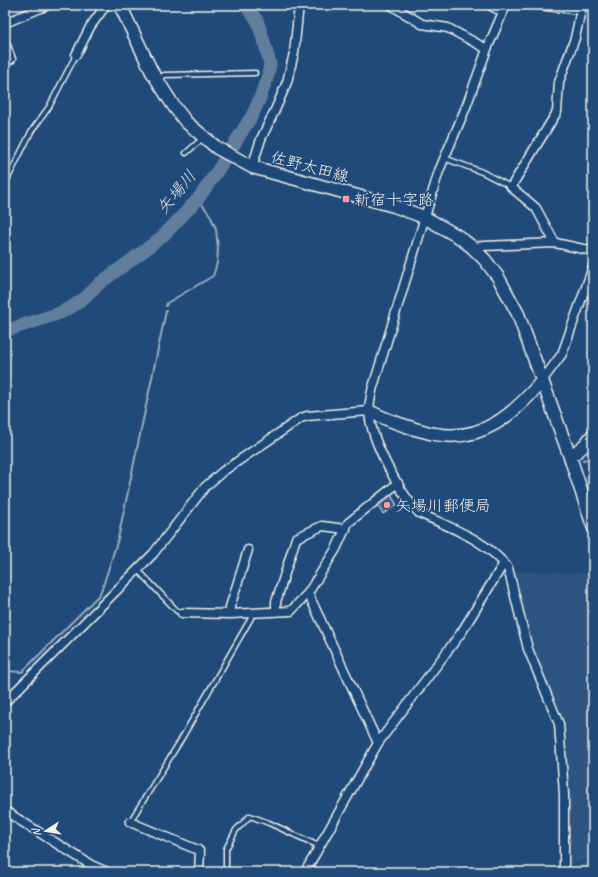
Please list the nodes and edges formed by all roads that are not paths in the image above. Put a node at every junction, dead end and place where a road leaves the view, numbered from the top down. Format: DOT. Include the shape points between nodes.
graph roads {
  1 [pos="48,5"];
  2 [pos="106,5"];
  3 [pos="120,5"];
  4 [pos="299,5"];
  5 [pos="392,5"];
  6 [pos="485,5"];
  7 [pos="506,5"];
  8 [pos="521,5"];
  9 [pos="404,9"];
  10 [pos="582,9"];
  11 [pos="502,15"];
  12 [pos="5,23"];
  13 [pos="5,43"];
  14 [pos="487,49"];
  15 [pos="76,55"];
  16 [pos="5,62"];
  17 [pos="255,73"];
  18 [pos="157,79"];
  19 [pos="203,138"];
  20 [pos="186,153"];
  21 [pos="444,158"];
  22 [pos="252,167"];
  23 [pos="5,184"];
  24 [pos="511,187"];
  25 [pos="424,217"];
  26 [pos="555,244"];
  27 [pos="472,247"];
  28 [pos="593,251"];
  29 [pos="593,267"];
  30 [pos="542,381"];
  31 [pos="369,411"];
  32 [pos="593,435"];
  33 [pos="570,457"];
  34 [pos="398,483"];
  35 [pos="593,526"];
  36 [pos="346,529"];
  37 [pos="248,550"];
  38 [pos="504,563"];
  39 [pos="138,570"];
  40 [pos="308,593"];
  41 [pos="276,611"];
  42 [pos="182,613"];
  43 [pos="252,613"];
  44 [pos="230,614"];
  45 [pos="5,702"];
  46 [pos="378,743"];
  47 [pos="5,811"];
  48 [pos="130,822"];
  49 [pos="319,846"];
  50 [pos="107,872"];
  51 [pos="199,872"];
  52 [pos="226,872"];
  53 [pos="305,872"];
  54 [pos="562,872"];
  1 -- 12 [label="street"];
  2 -- 15 [label="street" via="90,27"];
  3 -- 18 [label="main road, 佐野太田線"];
  4 -- 22 [label="street" via="294,53 287,82 261,139"];
  5 -- 9 [label="street"];
  6 -- 11 [label="lane"];
  7 -- 11 [label="street"];
  8 -- 10 [label="lane"];
  9 -- 14 [label="street" via="422,24 448,28"];
  10 -- 24 [label="street" via="575,38 559,82 557,112"];
  11 -- 14 [label="street"];
  13 -- 16 [label="street" via="12,59"];
  14 -- 21 [label="street"];
  15 -- 23 [label="lane" via="49,107 31,132"];
  17 -- 18 [label="lane" via="164,75"];
  18 -- 19 [label="main road, 佐野太田線" via="186,122"];
  19 -- 20 [label="lane"];
  19 -- 22 [label="main road, 佐野太田線"];
  21 -- 24 [label="lane" via="482,172"];
  21 -- 25 [label="street"];
  22 -- 25 [label="main road, 佐野太田線" via="394,206"];
  24 -- 26 [label="street" via="536,208"];
  25 -- 27 [label="main road, 佐野太田線"];
  25 -- 31 [label="street" via="373,387"];
  26 -- 27 [label="street"];
  26 -- 28 [label="street"];
  27 -- 30 [label="main road, 佐野太田線" via="498,277 511,300"];
  29 -- 30 [label="street" via="562,354"];
  30 -- 31 [label="main road" via="503,419 488,428 463,435 436,434 395,423"];
  30 -- 33 [label="main road, 佐野太田線"];
  31 -- 34 [label="street" via="375,438"];
  31 -- 39 [label="street" via="301,418 217,476 198,494 165,540"];
  32 -- 33 [label="main road" via="586,445"];
  33 -- 35 [label="main road, 佐野太田線"];
  34 -- 36 [label="street" via="348,523"];
  34 -- 38 [label="street" via="419,513 474,538"];
  36 -- 40 [label="street"];
  36 -- 41 [label="street" via="322,526 296,538 276,602"];
  37 -- 44 [label="street"];
  38 -- 46 [label="street" via="461,633"];
  38 -- 54 [label="street" via="508,568 528,649 559,724 564,794"];
  39 -- 42 [label="lane" via="177,611"];
  39 -- 45 [label="street"];
  40 -- 41 [label="street" via="291,610"];
  40 -- 46 [label="street"];
  41 -- 43 [label="street"];
  42 -- 44 [label="street"];
  43 -- 44 [label="street"];
  43 -- 48 [label="lane" via="194,717"];
  46 -- 49 [label="street"];
  47 -- 50 [label="street" via="91,865"];
  48 -- 51 [label="street" via="198,850"];
  49 -- 52 [label="lane" via="269,822 250,816 236,830 226,849"];
  49 -- 53 [label="street"];
}
